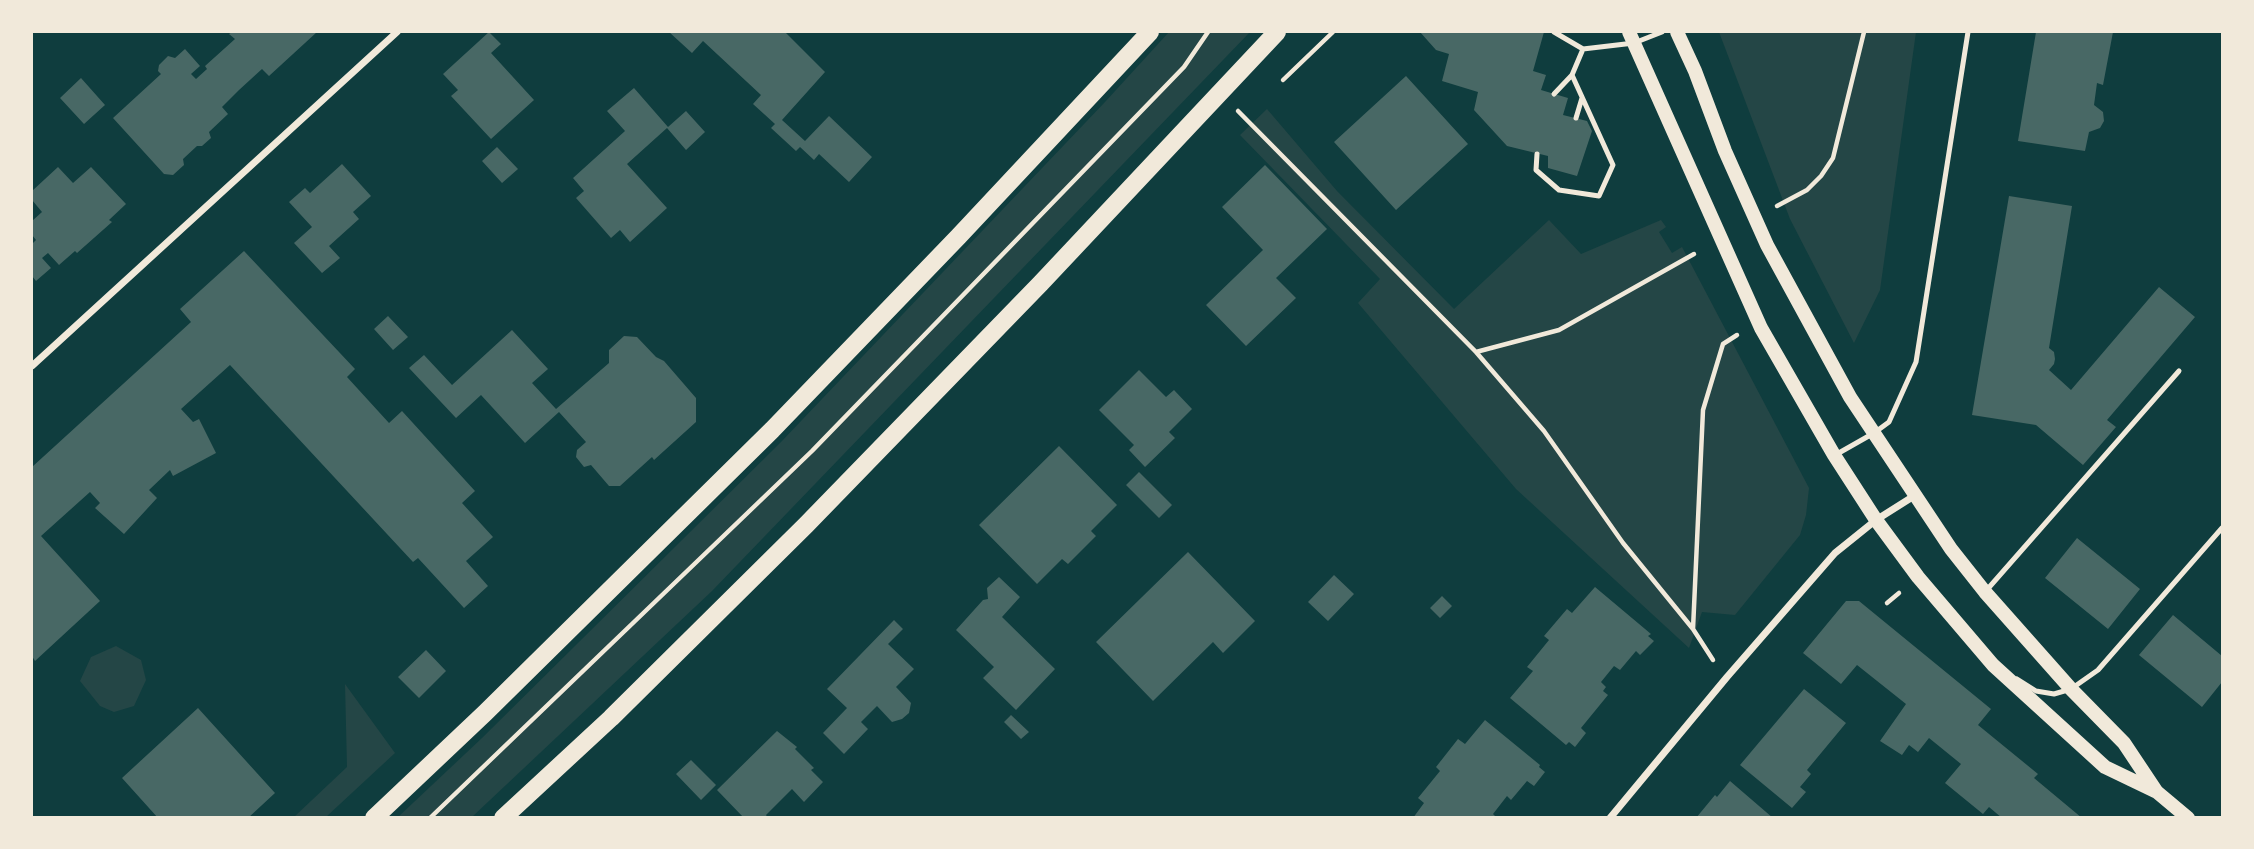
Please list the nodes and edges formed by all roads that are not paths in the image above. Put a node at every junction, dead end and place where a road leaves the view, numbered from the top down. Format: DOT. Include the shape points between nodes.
graph roads {
  1 [pos="397,32"];
  2 [pos="1150,32"];
  3 [pos="1277,32"];
  4 [pos="1554,32"];
  5 [pos="1662,32"];
  6 [pos="1677,32"];
  7 [pos="1968,32"];
  8 [pos="1632,37"];
  9 [pos="1583,49"];
  10 [pos="1572,75"];
  11 [pos="1554,94"];
  12 [pos="1583,97"];
  13 [pos="1576,118"];
  14 [pos="1537,154"];
  15 [pos="32,366"];
  16 [pos="2179,371"];
  17 [pos="1874,433"];
  18 [pos="1834,455"];
  19 [pos="1914,496"];
  20 [pos="1876,520"];
  21 [pos="2222,528"];
  22 [pos="1985,592"];
  23 [pos="1993,665"];
  24 [pos="2071,689"];
  25 [pos="2157,792"];
  26 [pos="374,817"];
  27 [pos="503,817"];
  28 [pos="1609,817"];
  29 [pos="2188,817"];
  1 -- 15 [label="street"];
  2 -- 26 [label="main road" via="772,430"];
  3 -- 27 [label="main road" via="806,525 611,718"];
  4 -- 9 [label="lane"];
  5 -- 8 [label="lane"];
  6 -- 17 [label="main road" via="1772,255"];
  7 -- 17 [label="lane" via="1916,362 1889,422"];
  8 -- 9 [label="lane"];
  8 -- 18 [label="main road" via="1761,328"];
  9 -- 10 [label="lane"];
  10 -- 11 [label="lane"];
  10 -- 12 [label="lane"];
  12 -- 13 [label="lane"];
  12 -- 14 [label="lane" via="1614,165 1599,196 1559,190 1536,170"];
  16 -- 22 [label="lane"];
  17 -- 18 [label="lane"];
  17 -- 19 [label="main road"];
  18 -- 20 [label="main road"];
  19 -- 20 [label="street"];
  19 -- 22 [label="main road"];
  20 -- 23 [label="main road" via="1917,578"];
  20 -- 28 [label="street" via="1826,564"];
  21 -- 24 [label="lane" via="2098,670"];
  22 -- 24 [label="main road"];
  23 -- 24 [label="lane" via="2036,691 2054,694"];
  23 -- 25 [label="main road" via="2105,768"];
  24 -- 25 [label="main road" via="2124,743"];
  25 -- 29 [label="main road"];
}
